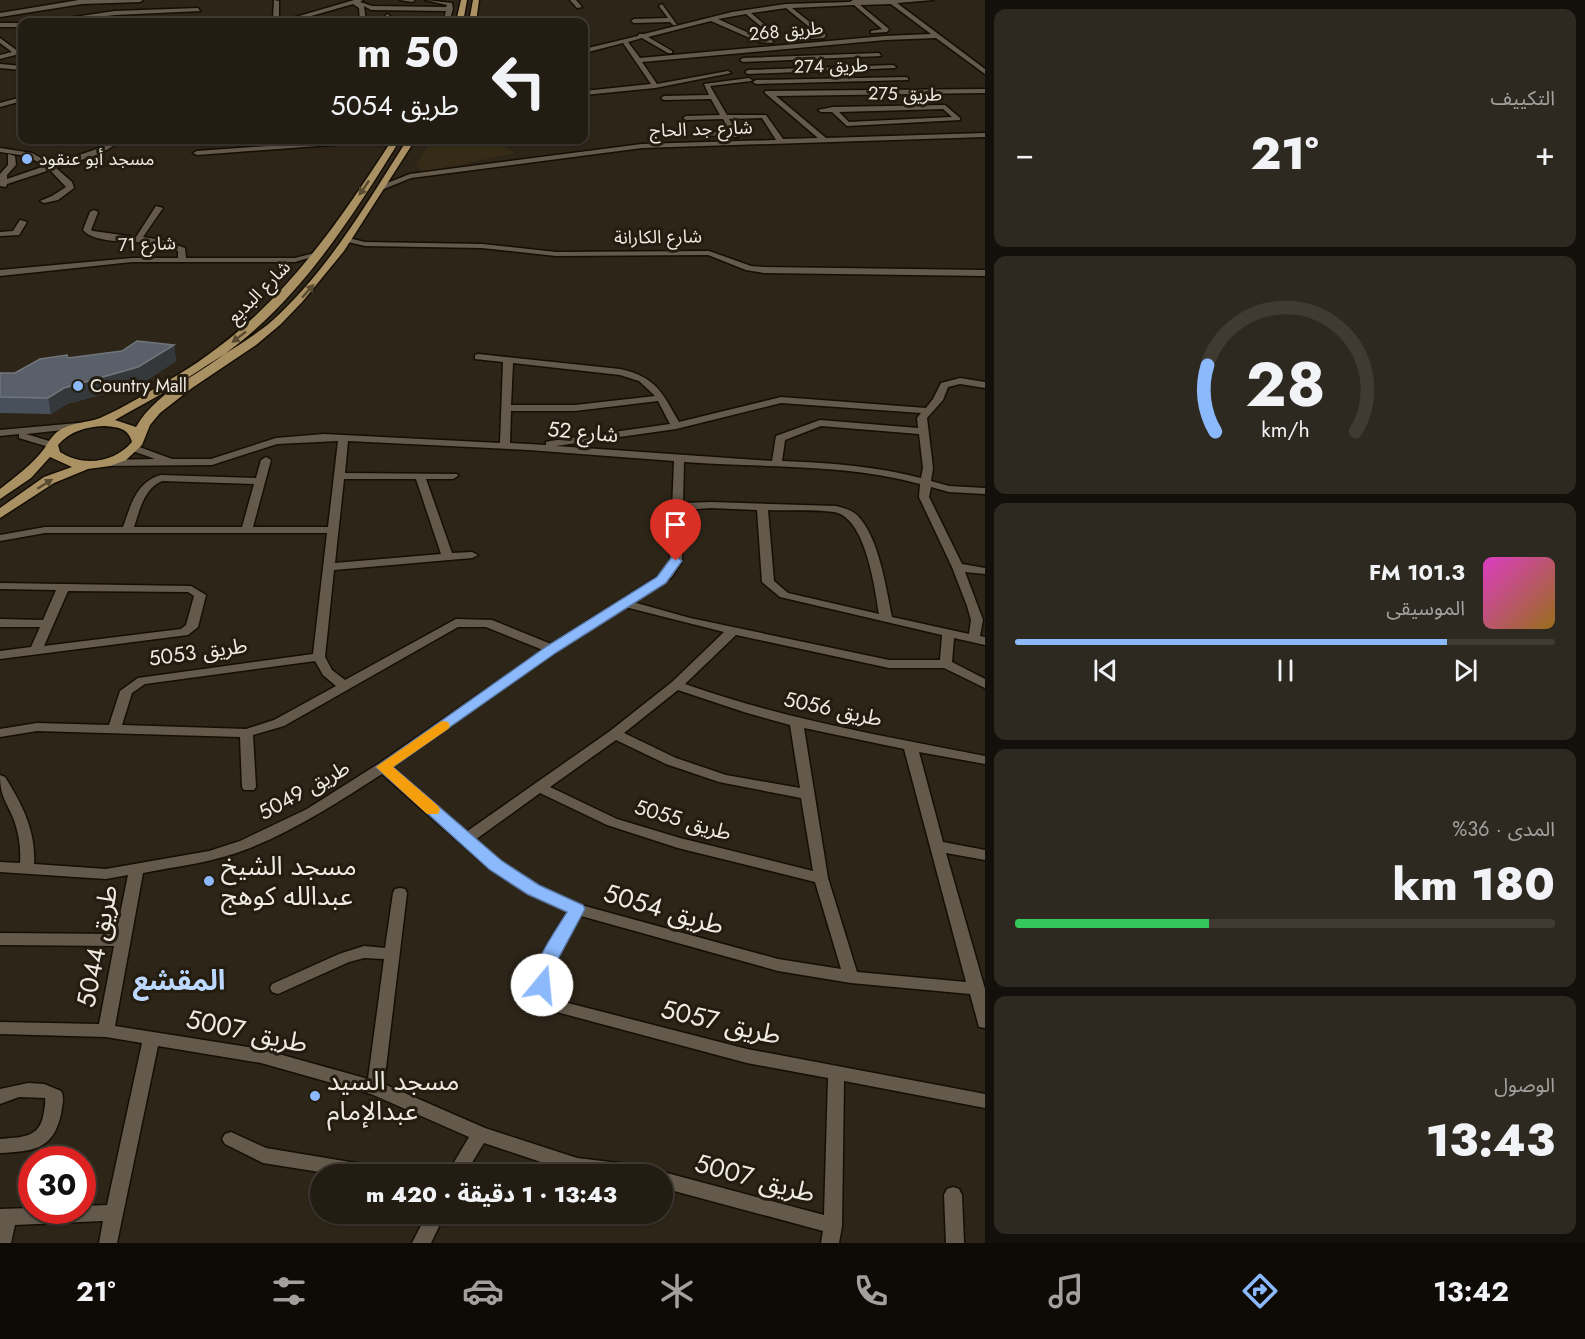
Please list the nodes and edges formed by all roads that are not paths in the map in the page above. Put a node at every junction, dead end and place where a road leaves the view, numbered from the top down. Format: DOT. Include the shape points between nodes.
graph roads {
  1 [pos="29,0"];
  2 [pos="140,0"];
  3 [pos="403,0"];
  4 [pos="412,0"];
  5 [pos="428,0"];
  6 [pos="464,0"];
  7 [pos="476,0"];
  8 [pos="573,0"];
  9 [pos="930,0"];
  10 [pos="82,1"];
  11 [pos="276,1"];
  12 [pos="358,1"];
  13 [pos="891,1"];
  14 [pos="853,2"];
  15 [pos="662,6"];
  16 [pos="786,6"];
  17 [pos="450,7"];
  18 [pos="0,8"];
  19 [pos="579,8"];
  20 [pos="40,9"];
  21 [pos="198,10"];
  22 [pos="136,12"];
  23 [pos="747,12"];
  24 [pos="2,15"];
  25 [pos="80,18"];
  26 [pos="276,18"];
  27 [pos="308,18"];
  28 [pos="363,18"];
  29 [pos="447,18"];
  30 [pos="460,18"];
  31 [pos="473,18"];
  32 [pos="715,18"];
  33 [pos="672,20"];
  34 [pos="634,21"];
  35 [pos="731,22"];
  36 [pos="8,24"];
  37 [pos="0,25"];
  38 [pos="18,25"];
  39 [pos="679,26"];
  40 [pos="640,36"];
  41 [pos="824,36"];
  42 [pos="935,36"];
  43 [pos="776,37"];
  44 [pos="624,41"];
  45 [pos="2,44"];
  46 [pos="588,50"];
  47 [pos="670,52"];
  48 [pos="0,57"];
  49 [pos="800,58"];
  50 [pos="640,60"];
  51 [pos="968,60"];
  52 [pos="981,60"];
  53 [pos="0,66"];
  54 [pos="893,67"];
  55 [pos="18,68"];
  56 [pos="809,69"];
  57 [pos="751,71"];
  58 [pos="985,72"];
  59 [pos="728,73"];
  60 [pos="753,81"];
  61 [pos="818,82"];
  62 [pos="655,86"];
  63 [pos="985,91"];
  64 [pos="588,93"];
  65 [pos="770,94"];
  66 [pos="664,98"];
  67 [pos="711,98"];
  68 [pos="18,100"];
  69 [pos="0,105"];
  70 [pos="833,109"];
  71 [pos="821,110"];
  72 [pos="723,116"];
  73 [pos="686,118"];
  74 [pos="872,123"];
  75 [pos="698,135"];
  76 [pos="985,135"];
  77 [pos="887,138"];
  78 [pos="823,139"];
  79 [pos="0,141"];
  80 [pos="781,142"];
  81 [pos="112,144"];
  82 [pos="293,144"];
  83 [pos="393,144"];
  84 [pos="408,144"];
  85 [pos="7,150"];
  86 [pos="197,153"];
  87 [pos="394,167"];
  88 [pos="52,168"];
  89 [pos="419,175"];
  90 [pos="2,185"];
  91 [pos="381,187"];
  92 [pos="44,201"];
  93 [pos="159,208"];
  94 [pos="94,212"];
  95 [pos="23,222"];
  96 [pos="0,234"];
  97 [pos="139,238"];
  98 [pos="344,244"];
  99 [pos="318,254"];
  100 [pos="182,260"];
  101 [pos="295,260"];
  102 [pos="308,268"];
  103 [pos="0,273"];
  104 [pos="985,273"];
  105 [pos="478,357"];
  106 [pos="508,360"];
  107 [pos="985,385"];
  108 [pos="660,398"];
  109 [pos="505,408"];
  110 [pos="927,411"];
  111 [pos="101,422"];
  112 [pos="78,426"];
  113 [pos="676,426"];
  114 [pos="923,432"];
  115 [pos="5,434"];
  116 [pos="343,439"];
  117 [pos="136,442"];
  118 [pos="52,446"];
  119 [pos="505,446"];
  120 [pos="528,447"];
  121 [pos="679,459"];
  122 [pos="266,460"];
  123 [pos="100,464"];
  124 [pos="178,464"];
  125 [pos="777,464"];
  126 [pos="339,476"];
  127 [pos="420,476"];
  128 [pos="453,476"];
  129 [pos="260,481"];
  130 [pos="925,482"];
  131 [pos="985,491"];
  132 [pos="0,495"];
  133 [pos="762,506"];
  134 [pos="678,507"];
  135 [pos="0,514"];
  136 [pos="333,530"];
  137 [pos="127,531"];
  138 [pos="246,531"];
  139 [pos="0,538"];
  140 [pos="472,555"];
  141 [pos="448,558"];
  142 [pos="330,567"];
  143 [pos="958,567"];
  144 [pos="985,571"];
  145 [pos="0,586"];
  146 [pos="63,588"];
  147 [pos="626,604"];
  148 [pos="886,617"];
  149 [pos="0,623"];
  150 [pos="47,624"];
  151 [pos="733,632"];
  152 [pos="948,632"];
  153 [pos="979,639"];
  154 [pos="552,649"];
  155 [pos="36,650"];
  156 [pos="0,655"];
  157 [pos="319,657"];
  158 [pos="946,664"];
  159 [pos="985,684"];
  160 [pos="343,685"];
  161 [pos="676,685"];
  162 [pos="796,721"];
  163 [pos="114,730"];
  164 [pos="0,733"];
  165 [pos="246,733"];
  166 [pos="615,735"];
  167 [pos="910,745"];
  168 [pos="985,760"];
  169 [pos="383,767"];
  170 [pos="0,780"];
  171 [pos="249,787"];
  172 [pos="539,787"];
  173 [pos="807,794"];
  174 [pos="466,839"];
  175 [pos="936,846"];
  176 [pos="985,855"];
  177 [pos="0,867"];
  178 [pos="27,868"];
  179 [pos="136,870"];
  180 [pos="821,878"];
  181 [pos="400,893"];
  182 [pos="577,909"];
  183 [pos="0,939"];
  184 [pos="123,940"];
  185 [pos="392,954"];
  186 [pos="851,977"];
  187 [pos="278,988"];
  188 [pos="977,989"];
  189 [pos="985,1022"];
  190 [pos="0,1028"];
  191 [pos="106,1031"];
  192 [pos="151,1038"];
  193 [pos="836,1073"];
  194 [pos="375,1088"];
  195 [pos="0,1097"];
  196 [pos="985,1101"];
  197 [pos="480,1134"];
  198 [pos="231,1139"];
  199 [pos="0,1146"];
  200 [pos="316,1164"];
  201 [pos="462,1164"];
  202 [pos="571,1164"];
  203 [pos="673,1183"];
  204 [pos="952,1195"];
  205 [pos="114,1213"];
  206 [pos="4,1217"];
  207 [pos="431,1224"];
  208 [pos="831,1234"];
  209 [pos="424,1241"];
  210 [pos="2,1243"];
  211 [pos="108,1243"];
  212 [pos="955,1243"];
  1 -- 20 [label="street"];
  2 -- 10 [label="street"];
  2 -- 22 [label="street"];
  3 -- 4 [label="street"];
  5 -- 17 [label="street" via="446,2"];
  6 -- 30 [label="main road"];
  7 -- 31 [label="main road"];
  8 -- 19 [label="street"];
  9 -- 13 [label="street"];
  10 -- 20 [label="street"];
  11 -- 26 [label="street"];
  12 -- 17 [label="street" via="370,8"];
  12 -- 27 [label="street"];
  12 -- 28 [label="street"];
  13 -- 14 [label="street"];
  13 -- 42 [label="street"];
  14 -- 16 [label="street"];
  14 -- 41 [label="street" via="887,30"];
  15 -- 33 [label="street"];
  16 -- 23 [label="street"];
  16 -- 41 [label="street"];
  17 -- 29 [label="street"];
  18 -- 24 [label="street"];
  20 -- 24 [label="street"];
  21 -- 22 [label="street"];
  22 -- 25 [label="street"];
  23 -- 32 [label="street"];
  23 -- 43 [label="street"];
  24 -- 36 [label="street"];
  32 -- 35 [label="street"];
  32 -- 39 [label="street"];
  32 -- 41 [label="street" via="763,42"];
  33 -- 34 [label="street"];
  33 -- 39 [label="street"];
  36 -- 37 [label="street"];
  36 -- 38 [label="street"];
  39 -- 40 [label="street"];
  40 -- 44 [label="street"];
  40 -- 47 [label="street"];
  42 -- 50 [label="street, طريق 268"];
  42 -- 51 [label="street"];
  44 -- 46 [label="street"];
  44 -- 50 [label="street"];
  45 -- 48 [label="street" via="17,53"];
  49 -- 54 [label="street" via="877,54"];
  49 -- 56 [label="street"];
  49 -- 57 [label="street" via="743,60"];
  50 -- 62 [label="street"];
  51 -- 52 [label="street"];
  51 -- 58 [label="street"];
  53 -- 55 [label="street"];
  54 -- 56 [label="street, طريق 274"];
  54 -- 61 [label="street, طريق 274" via="906,79"];
  56 -- 57 [label="street, طريق 274"];
  56 -- 61 [label="street"];
  57 -- 60 [label="street"];
  59 -- 62 [label="street"];
  60 -- 61 [label="street, طريق 274"];
  60 -- 65 [label="street"];
  60 -- 67 [label="street, طريق 274" via="708,83"];
  62 -- 64 [label="street"];
  63 -- 65 [label="street"];
  65 -- 78 [label="street"];
  66 -- 67 [label="street"];
  67 -- 72 [label="street"];
  68 -- 69 [label="street"];
  70 -- 71 [label="street, طريق 275"];
  70 -- 74 [label="street, طريق 275" via="844,123"];
  70 -- 74 [label="street, طريق 275" via="945,106 958,119"];
  72 -- 73 [label="street"];
  72 -- 75 [label="street" via="735,135"];
  72 -- 80 [label="street" via="764,116"];
  74 -- 77 [label="street, طريق 275"];
  76 -- 77 [label="street, شارع جد الحاج"];
  77 -- 78 [label="street, شارع جد الحاج"];
  78 -- 80 [label="street, شارع جد الحاج"];
  79 -- 85 [label="street"];
  80 -- 89 [label="street, شارع جد الحاج" via="633,147"];
  81 -- 88 [label="street"];
  82 -- 86 [label="street"];
  83 -- 99 [label="main road, شارع البديع, one-way"];
  84 -- 87 [label="main road, شارع البديع"];
  85 -- 88 [label="street" via="26,152"];
  85 -- 90 [label="street" via="12,165"];
  87 -- 89 [label="street, شارع جد الحاج"];
  87 -- 91 [label="main road, شارع البديع"];
  88 -- 90 [label="street"];
  88 -- 92 [label="street" via="68,182 69,188"];
  89 -- 91 [label="street, شارع جد الحاج"];
  91 -- 98 [label="main road, شارع البديع"];
  93 -- 97 [label="street"];
  94 -- 97 [label="street" via="87,230 90,233"];
  95 -- 96 [label="street" via="16,233"];
  97 -- 100 [label="street" via="182,250"];
  98 -- 104 [label="street, شارع الكارانة" via="482,246 556,254 709,253 764,270"];
  117 -- 98 [label="main road, شارع البديع, one-way" via="140,427 163,404 277,322 315,284"];
  99 -- 101 [label="street, شارع 71"];
  99 -- 102 [label="main road, شارع البديع"];
  100 -- 101 [label="street, شارع 71"];
  100 -- 103 [label="street, شارع 71"];
  101 -- 102 [label="street"];
  102 -- 111 [label="main road, شارع البديع, one-way" via="281,299 231,343"];
  105 -- 106 [label="street"];
  106 -- 108 [label="street" via="632,374 651,382"];
  106 -- 109 [label="street"];
  107 -- 110 [label="street" via="960,381 944,385 938,400"];
  108 -- 109 [label="street" via="582,407"];
  108 -- 113 [label="street"];
  109 -- 119 [label="street"];
  110 -- 113 [label="street" via="781,400"];
  110 -- 114 [label="street" via="922,418"];
  111 -- 112 [label="main road"];
  111 -- 117 [label="main road" via="125,426"];
  112 -- 115 [label="street"];
  112 -- 118 [label="main road" via="65,431"];
  113 -- 120 [label="street"];
  114 -- 125 [label="street" via="815,423 780,438"];
  114 -- 130 [label="street" via="928,468"];
  115 -- 118 [label="street"];
  116 -- 119 [label="street, شارع 52"];
  116 -- 124 [label="street, شارع 52" via="292,438 223,460"];
  116 -- 126 [label="street"];
  117 -- 123 [label="main road" via="122,457"];
  117 -- 124 [label="street, شارع 52"];
  118 -- 123 [label="main road" via="54,454 69,463"];
  118 -- 132 [label="main road" via="26,475"];
  119 -- 120 [label="street, شارع 52"];
  120 -- 121 [label="street, شارع 52"];
  121 -- 125 [label="street, شارع 52"];
  121 -- 134 [label="street, طريق 5049"];
  122 -- 129 [label="street"];
  123 -- 124 [label="street, شارع 52"];
  135 -- 123 [label="main road, one-way" via="49,480"];
  125 -- 130 [label="street, شارع 52" via="857,468"];
  126 -- 127 [label="street"];
  126 -- 136 [label="street"];
  127 -- 128 [label="street"];
  127 -- 141 [label="street"];
  129 -- 137 [label="street" via="152,481 145,485"];
  129 -- 138 [label="street"];
  130 -- 131 [label="street, شارع 52" via="963,492"];
  130 -- 143 [label="street" via="927,505"];
  133 -- 134 [label="street"];
  133 -- 148 [label="street" via="836,510 855,518 877,574"];
  133 -- 148 [label="street" via="768,582 774,590 797,599"];
  134 -- 147 [label="street, طريق 5049" via="673,567"];
  136 -- 138 [label="street"];
  136 -- 142 [label="street"];
  137 -- 138 [label="street"];
  137 -- 139 [label="street" via="38,531"];
  140 -- 141 [label="street"];
  141 -- 142 [label="street"];
  142 -- 157 [label="street"];
  143 -- 144 [label="street"];
  143 -- 153 [label="street" via="977,620"];
  145 -- 146 [label="street"];
  146 -- 150 [label="street"];
  146 -- 155 [label="street" via="183,588 200,595 192,627 184,632"];
  147 -- 151 [label="street"];
  147 -- 154 [label="street, طريق 5049"];
  148 -- 152 [label="street"];
  149 -- 150 [label="street"];
  150 -- 155 [label="street"];
  151 -- 158 [label="street" via="889,664"];
  151 -- 161 [label="street"];
  152 -- 153 [label="street"];
  152 -- 158 [label="street"];
  154 -- 160 [label="street" via="488,623 456,623"];
  154 -- 169 [label="street, طريق 5049"];
  155 -- 156 [label="street"];
  157 -- 160 [label="street" via="327,672"];
  157 -- 163 [label="street, طريق 5053" via="142,681 126,691"];
  158 -- 159 [label="street"];
  160 -- 165 [label="street" via="279,723"];
  161 -- 162 [label="street, طريق 5056" via="717,701"];
  161 -- 166 [label="street"];
  162 -- 167 [label="street, طريق 5056"];
  162 -- 173 [label="street"];
  163 -- 164 [label="street" via="37,727"];
  163 -- 165 [label="street"];
  165 -- 171 [label="street"];
  166 -- 172 [label="street"];
  166 -- 173 [label="street" via="724,779"];
  167 -- 168 [label="street, طريق 5056"];
  167 -- 175 [label="street"];
  169 -- 174 [label="street, طريق 5054"];
  169 -- 179 [label="street, طريق 5049" via="312,812 245,844 208,856"];
  170 -- 178 [label="street" via="23,820 28,843"];
  172 -- 174 [label="street"];
  172 -- 180 [label="street, طريق 5055" via="612,822 678,843"];
  173 -- 180 [label="street"];
  174 -- 182 [label="street, طريق 5054" via="524,884"];
  175 -- 176 [label="street"];
  175 -- 188 [label="street"];
  177 -- 178 [label="street, طريق 5049"];
  178 -- 179 [label="street, طريق 5049" via="106,874"];
  179 -- 184 [label="street, طريق 5044"];
  180 -- 186 [label="street"];
  181 -- 185 [label="street"];
  182 -- 186 [label="street, طريق 5054" via="778,965"];
  182 -- 193 [label="street, طريق 5057" via="542,972 548,998 559,1007 747,1056"];
  183 -- 184 [label="street"];
  184 -- 191 [label="street, طريق 5044"];
  185 -- 187 [label="street" via="364,952"];
  185 -- 194 [label="street"];
  186 -- 188 [label="street, طريق 5054"];
  188 -- 189 [label="street"];
  190 -- 191 [label="street, طريق 5007"];
  191 -- 192 [label="street, طريق 5007"];
  192 -- 194 [label="street, طريق 5007" via="261,1056"];
  192 -- 205 [label="street"];
  193 -- 196 [label="street, طريق 5057"];
  193 -- 208 [label="street, طريق 5007"];
  194 -- 197 [label="street, طريق 5007"];
  195 -- 199 [label="street" via="12,1091 50,1091 55,1096 41,1140"];
  197 -- 201 [label="street"];
  197 -- 202 [label="street, طريق 5007"];
  198 -- 200 [label="street" via="263,1155"];
  203 -- 208 [label="street, طريق 5007"];
  204 -- 212 [label="street"];
  205 -- 206 [label="street"];
  205 -- 211 [label="street"];
  206 -- 210 [label="street"];
  207 -- 209 [label="street"];
}
